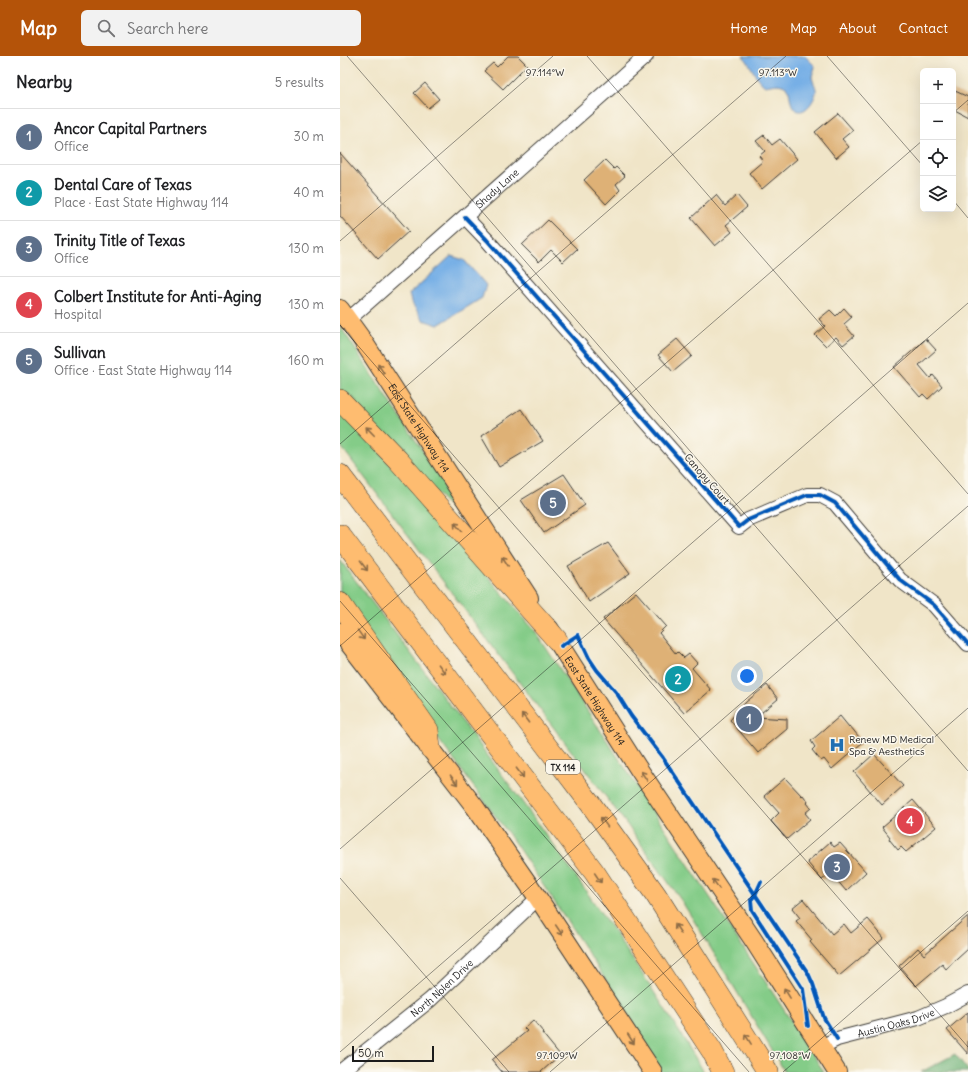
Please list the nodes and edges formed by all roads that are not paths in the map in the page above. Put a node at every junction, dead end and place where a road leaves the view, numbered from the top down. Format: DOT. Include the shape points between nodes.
graph roads {
  1 [pos="646,56"];
  2 [pos="465,216"];
  3 [pos="344,314"];
  4 [pos="340,400"];
  5 [pos="340,475"];
  6 [pos="340,535"];
  7 [pos="340,603"];
  8 [pos="340,632"];
  9 [pos="557,640"];
  10 [pos="968,644"];
  11 [pos="430,748"];
  12 [pos="538,898"];
  13 [pos="968,994"];
  14 [pos="821,1047"];
  15 [pos="340,1072"];
  16 [pos="653,1072"];
  17 [pos="723,1072"];
  18 [pos="768,1072"];
  19 [pos="837,1072"];
  1 -- 2 [label="street, Shady Lane"];
  2 -- 3 [label="street, Shady Lane"];
  2 -- 10 [label="street, Canopy Court" via="739,527 748,520 807,495 820,495 834,504 900,580 934,605"];
  9 -- 3 [label="main road, East State Highway 114, one-way"];
  9 -- 4 [label="highway, one-way" via="398,460"];
  18 -- 5 [label="highway, TX 114, one-way" via="656,895 590,803"];
  6 -- 17 [label="highway, one-way" via="594,873 712,1051"];
  7 -- 11 [label="highway, one-way" via="428,730"];
  8 -- 11 [label="main road"];
  14 -- 9 [label="main road, East State Highway 114, one-way"];
  11 -- 12 [label="main road, one-way" via="475,807"];
  12 -- 15 [label="street, North Nolen Drive" via="430,1000"];
  12 -- 16 [label="main road, one-way"];
  13 -- 14 [label="street, Austin Oaks Drive" via="918,1018 837,1039"];
  14 -- 19 [label="main road, East State Highway 114"];
}
